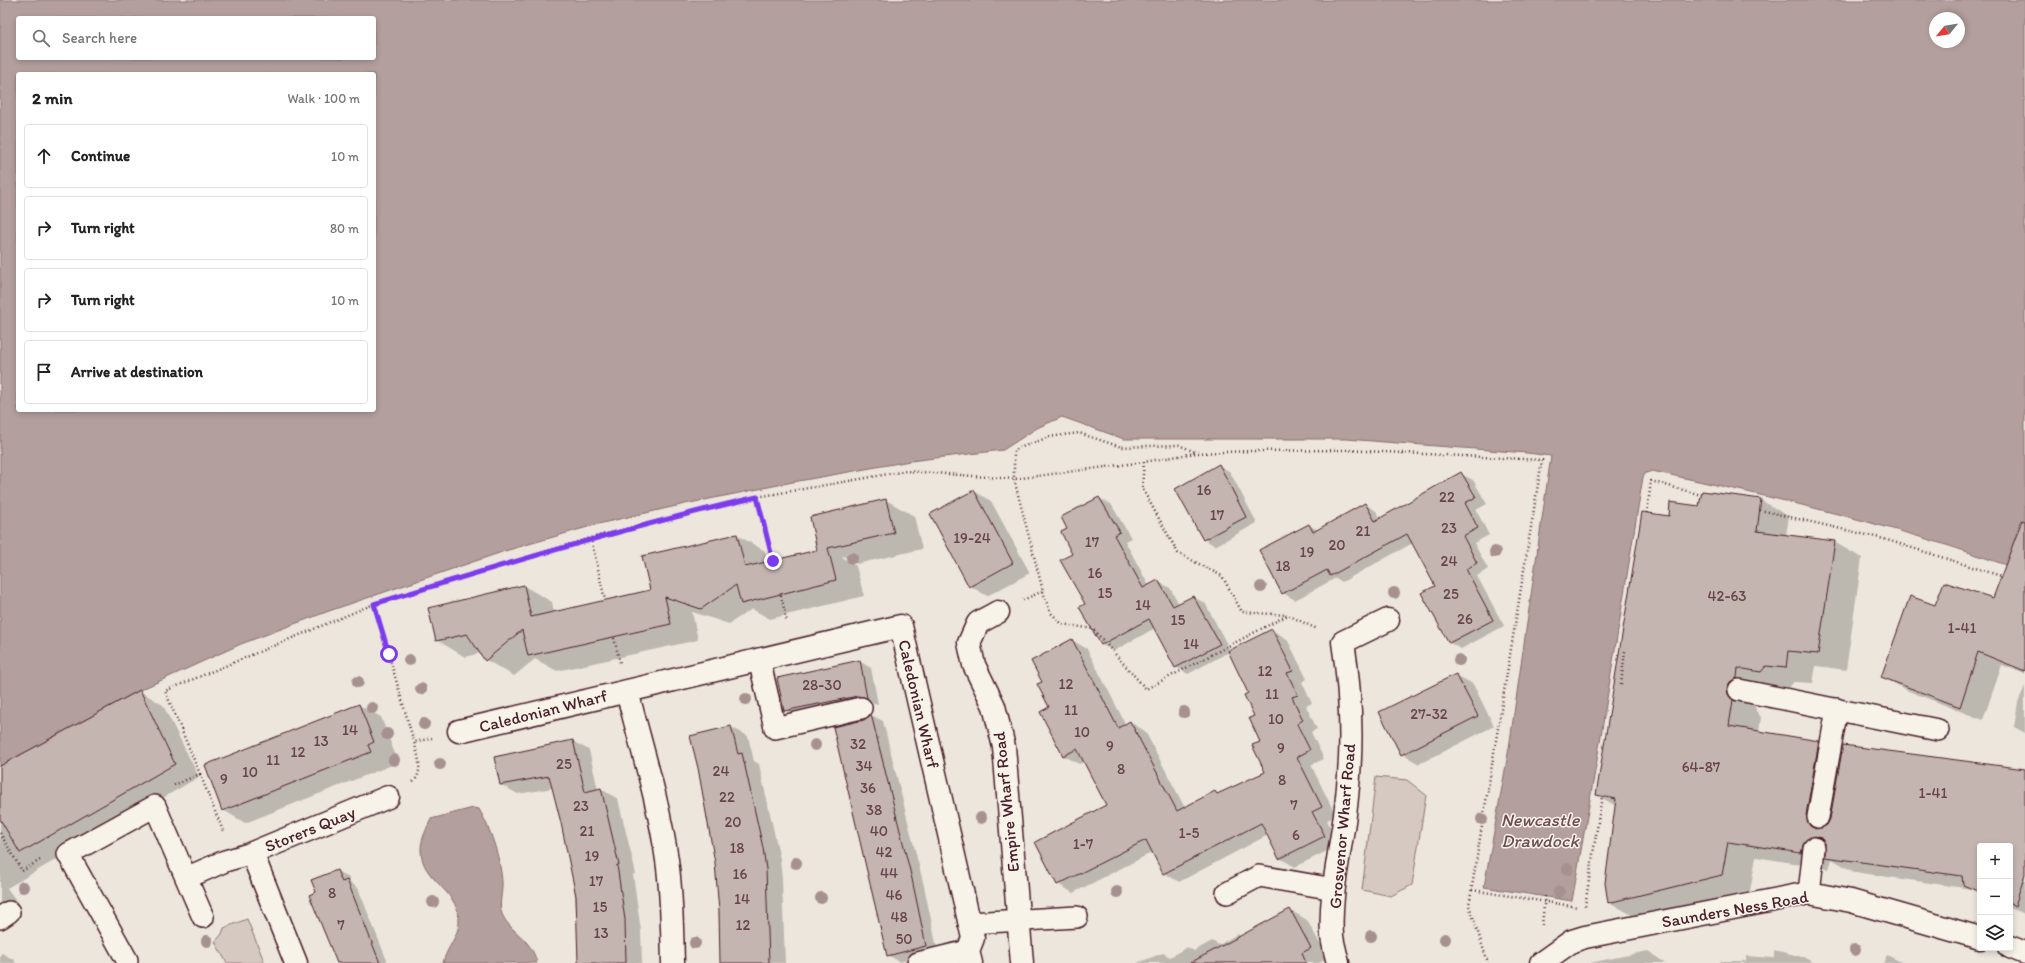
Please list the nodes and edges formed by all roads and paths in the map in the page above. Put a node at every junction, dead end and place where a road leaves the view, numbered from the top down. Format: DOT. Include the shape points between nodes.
graph roads {
  1 [pos="1196,453"];
  2 [pos="1144,462"];
  3 [pos="1014,479"];
  4 [pos="1701,495"];
  5 [pos="757,497"];
  6 [pos="1760,510"];
  7 [pos="1647,513"];
  8 [pos="591,538"];
  9 [pos="773,561"];
  10 [pos="2001,576"];
  11 [pos="1043,591"];
  12 [pos="605,600"];
  13 [pos="374,604"];
  14 [pos="998,612"];
  15 [pos="1288,615"];
  16 [pos="1388,620"];
  17 [pos="1343,642"];
  18 [pos="1625,651"];
  19 [pos="759,659"];
  20 [pos="1621,684"];
  21 [pos="1739,690"];
  22 [pos="627,691"];
  23 [pos="861,708"];
  24 [pos="1837,709"];
  25 [pos="1938,730"];
  26 [pos="460,731"];
  27 [pos="414,742"];
  28 [pos="200,774"];
  29 [pos="1602,796"];
  30 [pos="388,797"];
  31 [pos="155,806"];
  32 [pos="1818,817"];
  33 [pos="0,833"];
  34 [pos="1814,848"];
  35 [pos="252,852"];
  36 [pos="68,854"];
  37 [pos="186,878"];
  38 [pos="1334,889"];
  39 [pos="1472,890"];
  40 [pos="1227,893"];
  41 [pos="1809,893"];
  42 [pos="1077,917"];
  43 [pos="203,918"];
  44 [pos="1018,920"];
  45 [pos="969,922"];
  46 [pos="1977,937"];
  47 [pos="2013,948"];
  48 [pos="2025,953"];
  49 [pos="970,957"];
  50 [pos="127,960"];
  51 [pos="296,963"];
  52 [pos="673,963"];
  53 [pos="918,963"];
  54 [pos="1022,963"];
  55 [pos="1338,963"];
  56 [pos="1488,963"];
  57 [pos="1541,963"];
  1 -- 2 [label="path"];
  1 -- 3 [label="path" via="1179,445 1120,447 1079,433 1049,437 1014,450"];
  1 -- 39 [label="path" via="1345,450 1542,460"];
  2 -- 3 [label="path"];
  2 -- 15 [label="path" via="1142,488 1178,554 1222,576 1242,612"];
  3 -- 5 [label="path" via="906,471"];
  3 -- 11 [label="path"];
  4 -- 7 [label="path" via="1651,481"];
  5 -- 8 [label="path"];
  5 -- 9 [label="path"];
  6 -- 10 [label="path" via="1884,539"];
  8 -- 12 [label="path"];
  8 -- 13 [label="path"];
  11 -- 14 [label="path"];
  11 -- 15 [label="path" via="1050,612 1062,624 1093,629 1146,690"];
  13 -- 27 [label="path"];
  13 -- 28 [label="path" via="165,691"];
  14 -- 44 [label="street, Empire Wharf Road" via="978,623 969,643 974,665 994,706 1004,747"];
  15 -- 17 [label="path"];
  16 -- 17 [label="street"];
  17 -- 38 [label="street, Grosvenor Wharf Road" via="1349,682 1351,726 1347,796"];
  18 -- 20 [label="path"];
  19 -- 22 [label="street, Caledonian Wharf"];
  19 -- 23 [label="lane" via="775,728"];
  19 -- 45 [label="street, Caledonian Wharf" via="901,626"];
  21 -- 24 [label="lane"];
  22 -- 26 [label="street, Caledonian Wharf"];
  22 -- 52 [label="street, Caledonian Wharf" via="667,860"];
  24 -- 25 [label="lane"];
  24 -- 32 [label="lane"];
  26 -- 27 [label="path"];
  27 -- 30 [label="path" via="420,760 418,778 404,790"];
  28 -- 31 [label="path" via="162,791"];
  28 -- 35 [label="path" via="222,829"];
  29 -- 39 [label="path" via="1584,908"];
  30 -- 35 [label="street, Storers Quay"];
  31 -- 36 [label="lane"];
  31 -- 37 [label="lane"];
  33 -- 36 [label="path" via="22,871 54,852"];
  34 -- 41 [label="lane"];
  35 -- 37 [label="lane"];
  35 -- 51 [label="street, Storers Quay"];
  36 -- 50 [label="lane"];
  37 -- 43 [label="lane"];
  38 -- 40 [label="lane" via="1259,876"];
  38 -- 55 [label="street, Grosvenor Wharf Road" via="1332,936"];
  39 -- 56 [label="path" via="1469,905"];
  41 -- 46 [label="street, Saunders Ness Road" via="1851,901"];
  41 -- 57 [label="street, Saunders Ness Road" via="1585,937 1572,941"];
  42 -- 44 [label="lane"];
  44 -- 45 [label="lane"];
  44 -- 54 [label="street, Empire Wharf Road"];
  45 -- 49 [label="street, Caledonian Wharf" via="973,938"];
  47 -- 48 [label="street"];
  49 -- 53 [label="lane"];
}
